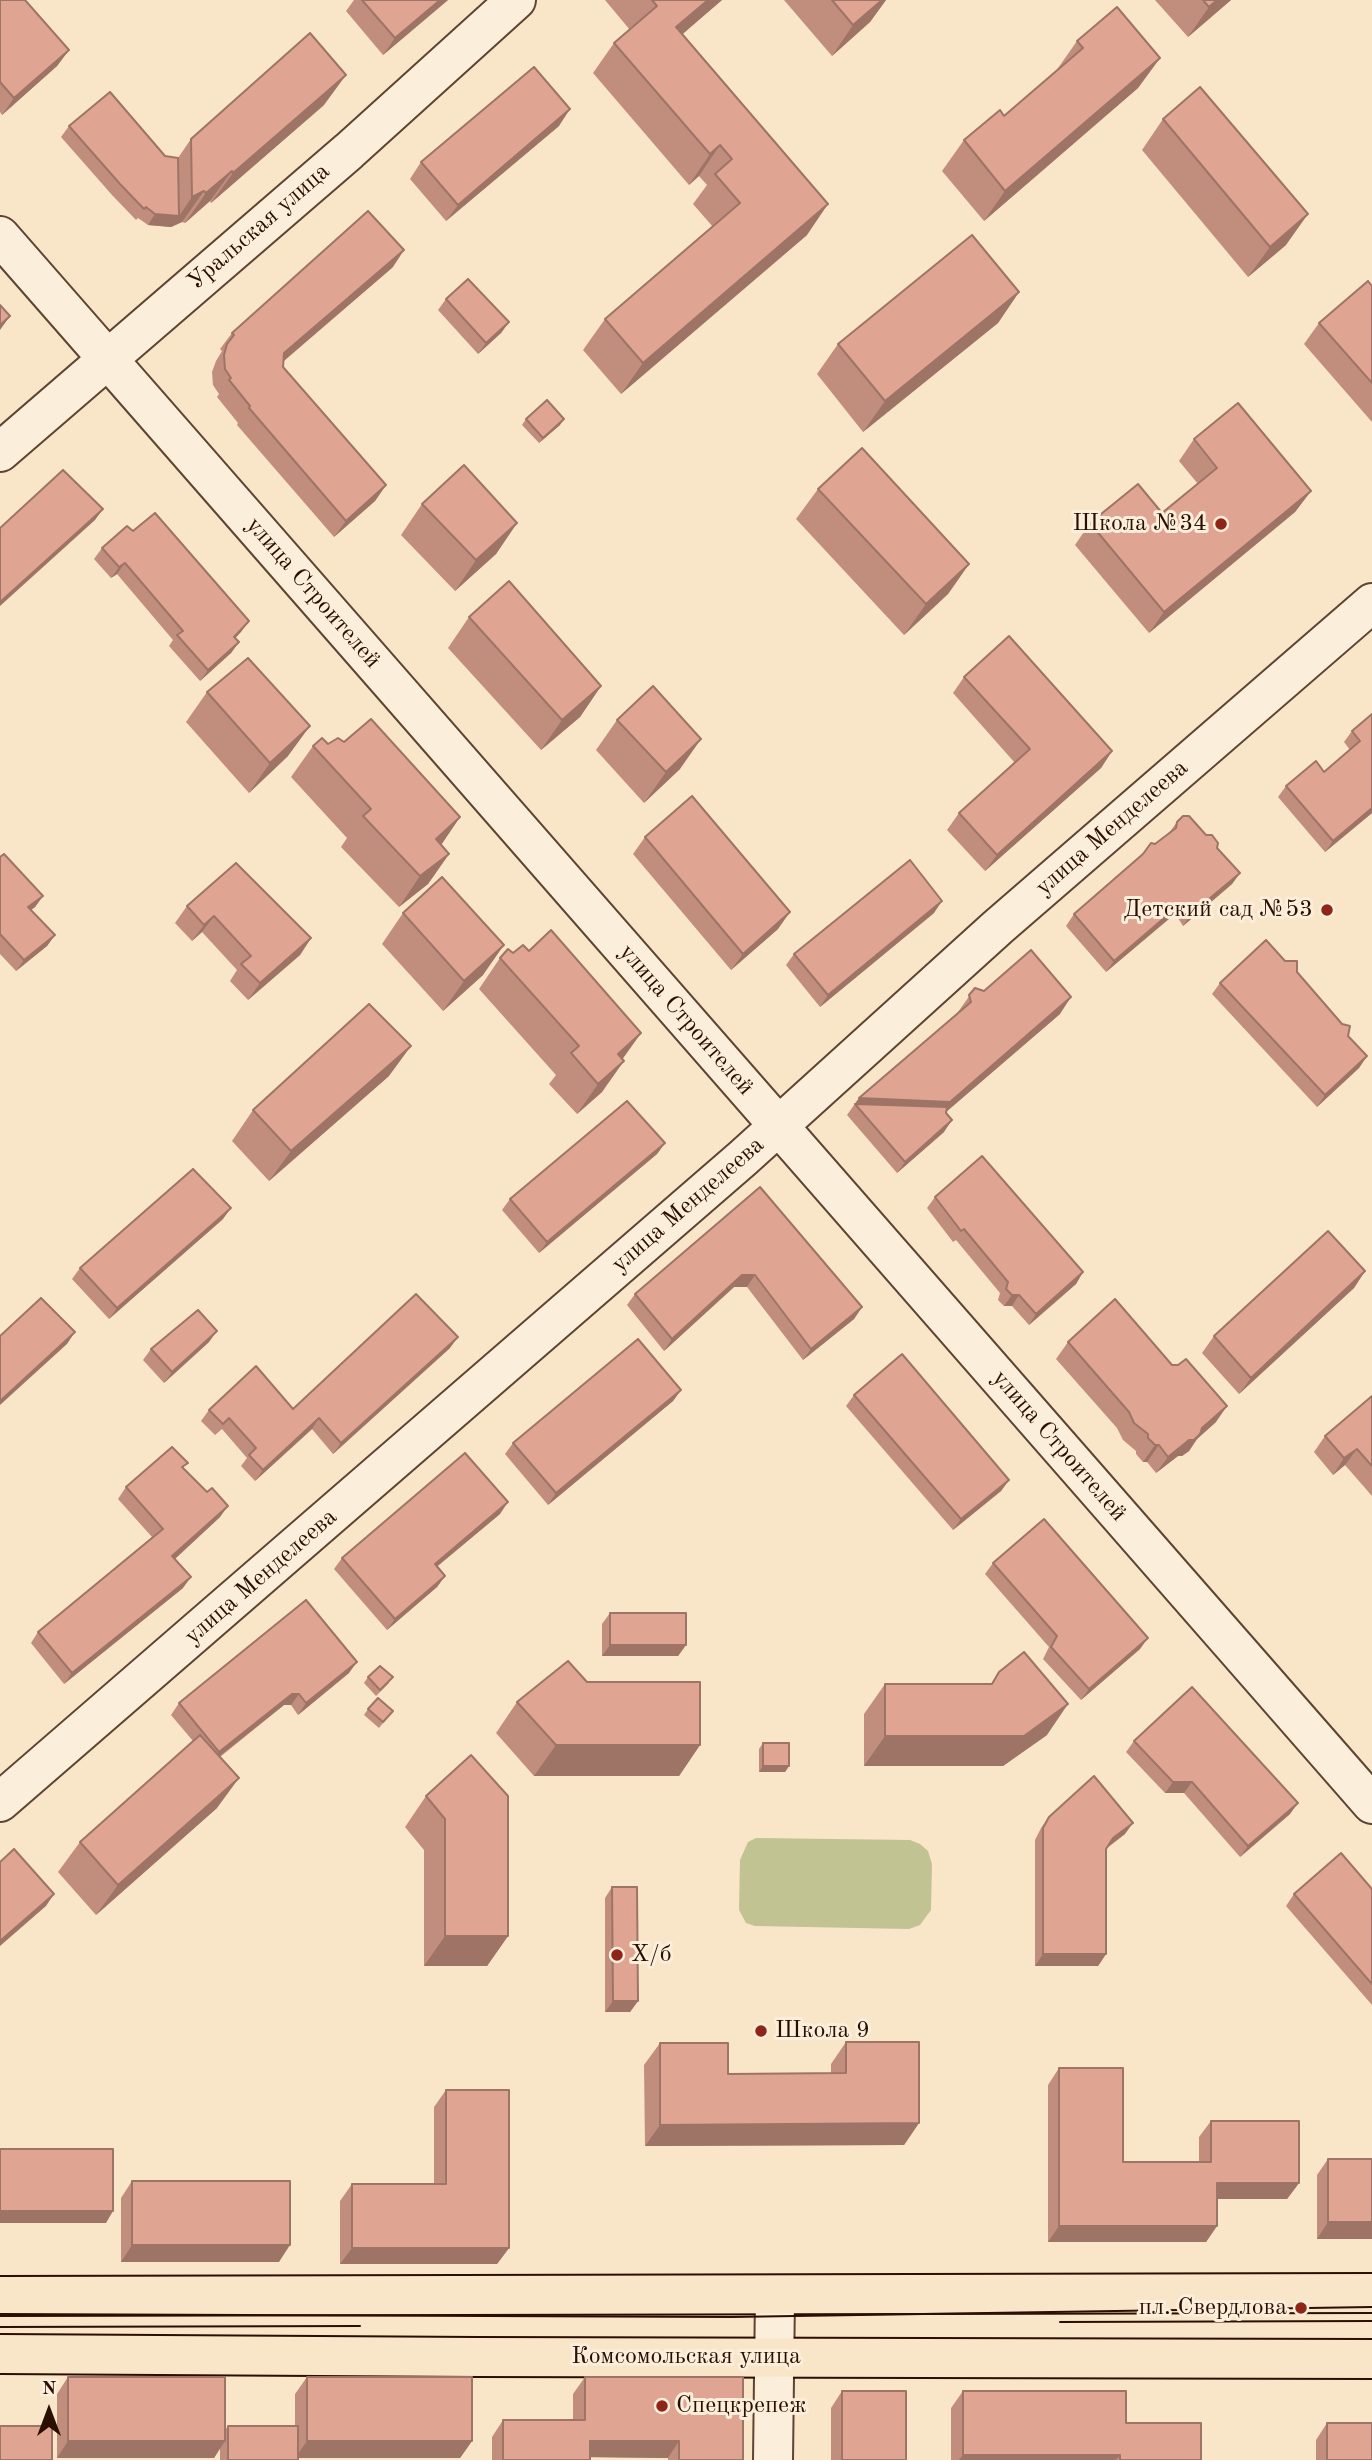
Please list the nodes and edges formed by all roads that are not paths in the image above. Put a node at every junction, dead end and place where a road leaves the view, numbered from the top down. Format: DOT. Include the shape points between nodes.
graph roads {
  1 [pos="516,0"];
  2 [pos="0,236"];
  3 [pos="107,358"];
  4 [pos="0,452"];
  5 [pos="1372,603"];
  6 [pos="778,1126"];
  7 [pos="0,1802"];
  8 [pos="1372,1804"];
  9 [pos="1372,2293"];
  10 [pos="775,2295"];
  11 [pos="0,2296"];
  12 [pos="0,2354"];
  13 [pos="775,2357"];
  14 [pos="1372,2359"];
  15 [pos="773,2460"];
  1 -- 3 [label="street, Уральская улица"];
  2 -- 3 [label="street, улица Строителей"];
  3 -- 4 [label="street, Уральская улица"];
  3 -- 6 [label="street, улица Строителей"];
  5 -- 6 [label="street, улица Менделеева" via="998,926"];
  6 -- 7 [label="street, улица Менделеева"];
  6 -- 8 [label="street, улица Строителей"];
  9 -- 10 [label="main road"];
  10 -- 11 [label="main road"];
  10 -- 13 [label="street"];
  12 -- 13 [label="main road, Комсомольская улица"];
  13 -- 14 [label="main road, Комсомольская улица"];
  13 -- 15 [label="street"];
}
